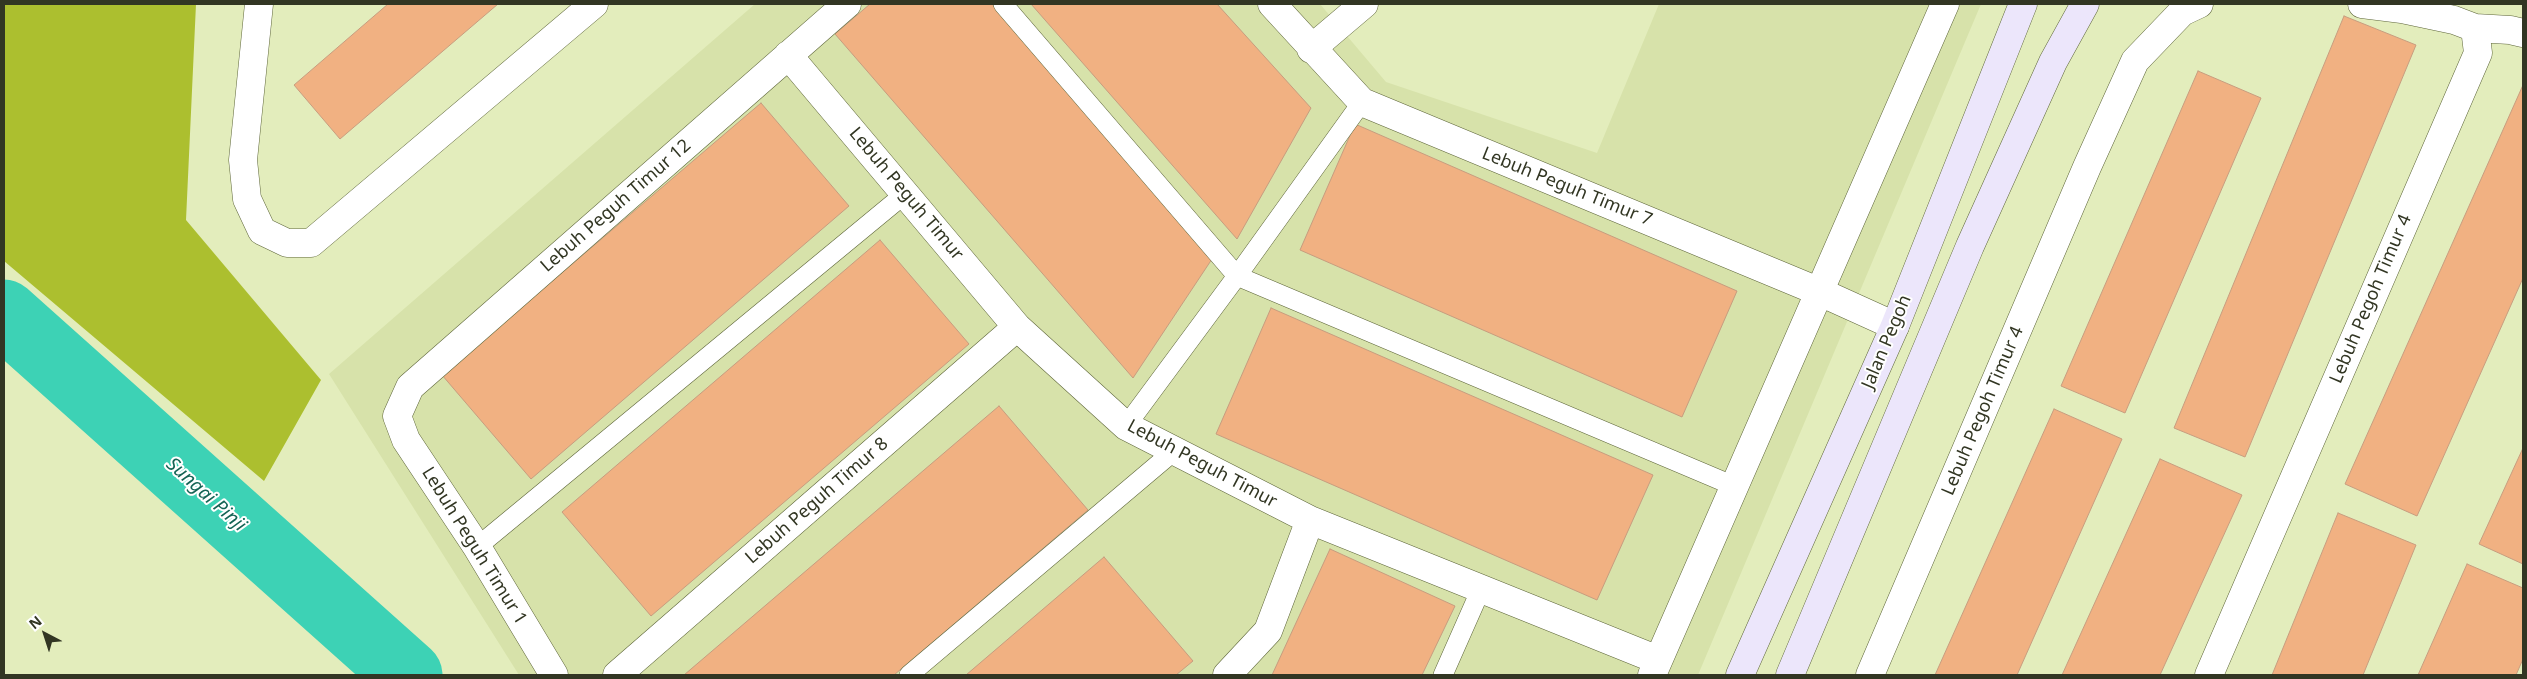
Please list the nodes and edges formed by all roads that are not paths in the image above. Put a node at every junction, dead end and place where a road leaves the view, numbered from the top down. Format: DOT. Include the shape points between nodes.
graph roads {
  1 [pos="258,4"];
  2 [pos="594,4"];
  3 [pos="847,4"];
  4 [pos="1003,4"];
  5 [pos="1272,4"];
  6 [pos="1364,4"];
  7 [pos="1945,4"];
  8 [pos="2023,4"];
  9 [pos="2085,4"];
  10 [pos="2199,4"];
  11 [pos="2362,4"];
  12 [pos="2475,28"];
  13 [pos="2523,33"];
  14 [pos="1312,49"];
  15 [pos="788,56"];
  16 [pos="1362,102"];
  17 [pos="906,193"];
  18 [pos="1970,246"];
  19 [pos="1238,276"];
  20 [pos="1820,292"];
  21 [pos="1895,326"];
  22 [pos="1016,327"];
  23 [pos="397,416"];
  24 [pos="1898,418"];
  25 [pos="1126,426"];
  26 [pos="1174,451"];
  27 [pos="1734,486"];
  28 [pos="1310,520"];
  29 [pos="477,547"];
  30 [pos="1481,589"];
  31 [pos="1655,668"];
  32 [pos="554,675"];
  33 [pos="617,675"];
  34 [pos="909,675"];
  35 [pos="1227,675"];
  36 [pos="1443,675"];
  37 [pos="1740,675"];
  38 [pos="1790,675"];
  39 [pos="1870,675"];
  40 [pos="2209,675"];
  1 -- 2 [label="street" via="243,160 247,198 262,231 287,243 311,243"];
  3 -- 15 [label="street, Lebuh Peguh Timur 12"];
  4 -- 19 [label="lane"];
  5 -- 14 [label="street, Lebuh Peguh Timur 7"];
  6 -- 14 [label="street"];
  7 -- 20 [label="street"];
  8 -- 21 [label="street, Jalan Pegoh"];
  9 -- 18 [label="street" via="2053,62"];
  10 -- 39 [label="street, Lebuh Pegoh Timur 4" via="2182,12 2135,61"];
  11 -- 12 [label="street" via="2454,20"];
  12 -- 13 [label="street"];
  12 -- 40 [label="street, Lebuh Pegoh Timur 4" via="2478,53"];
  14 -- 16 [label="street, Lebuh Peguh Timur 7"];
  15 -- 17 [label="street, Lebuh Peguh Timur"];
  15 -- 23 [label="street, Lebuh Peguh Timur 12" via="410,387"];
  16 -- 19 [label="lane"];
  16 -- 20 [label="street, Lebuh Peguh Timur 7"];
  17 -- 22 [label="street, Lebuh Peguh Timur"];
  17 -- 29 [label="lane"];
  18 -- 21 [label="street" via="1939,285"];
  18 -- 24 [label="street"];
  19 -- 25 [label="lane"];
  19 -- 27 [label="lane"];
  20 -- 21 [label="street, Lebuh Peguh Timur 7"];
  20 -- 27 [label="street"];
  21 -- 24 [label="street"];
  21 -- 37 [label="street, Jalan Pegoh"];
  22 -- 25 [label="street, Lebuh Peguh Timur"];
  22 -- 33 [label="street, Lebuh Peguh Timur 8"];
  23 -- 29 [label="street, Lebuh Peguh Timur 1" via="406,440"];
  24 -- 38 [label="street"];
  25 -- 26 [label="street, Lebuh Peguh Timur"];
  26 -- 28 [label="street, Lebuh Peguh Timur"];
  26 -- 34 [label="lane"];
  27 -- 31 [label="street"];
  28 -- 30 [label="street, Lebuh Peguh Timur"];
  28 -- 35 [label="street" via="1268,631"];
  29 -- 32 [label="street, Lebuh Peguh Timur 1"];
  30 -- 31 [label="street, Lebuh Peguh Timur"];
  30 -- 36 [label="lane"];
}
